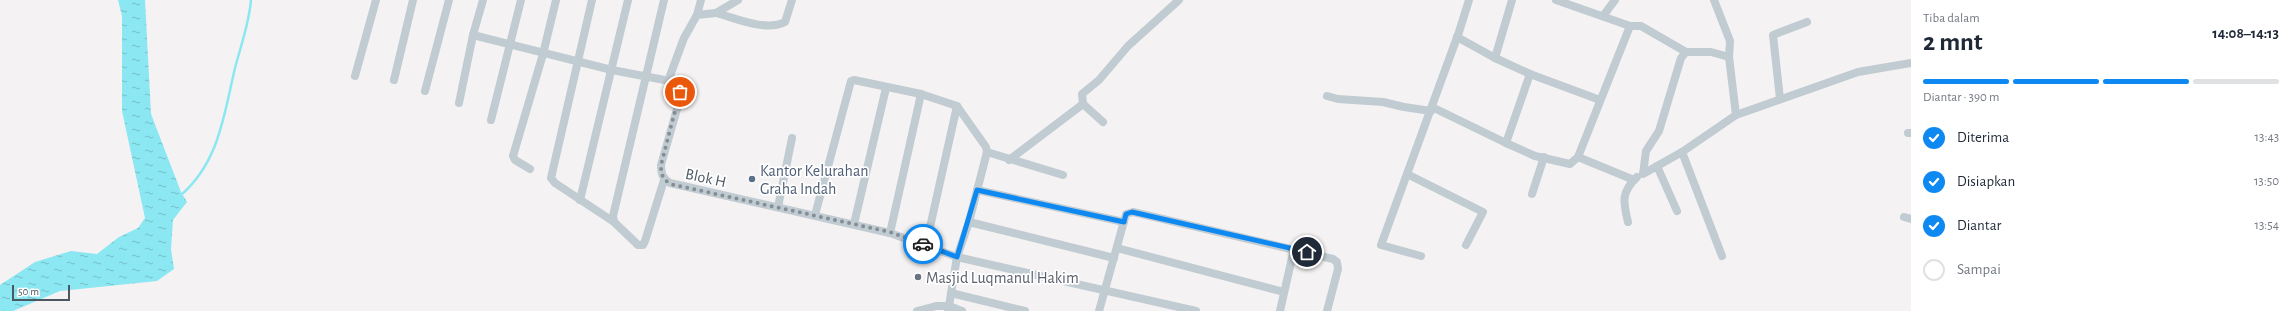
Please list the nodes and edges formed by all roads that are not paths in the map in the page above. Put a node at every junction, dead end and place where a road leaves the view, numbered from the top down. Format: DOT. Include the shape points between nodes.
graph roads {
  1 [pos="376,0"];
  2 [pos="413,0"];
  3 [pos="449,0"];
  4 [pos="482,0"];
  5 [pos="521,0"];
  6 [pos="556,0"];
  7 [pos="592,0"];
  8 [pos="628,0"];
  9 [pos="664,0"];
  10 [pos="701,0"];
  11 [pos="738,0"];
  12 [pos="792,0"];
  13 [pos="1179,0"];
  14 [pos="1468,0"];
  15 [pos="1512,0"];
  16 [pos="1556,0"];
  17 [pos="1615,0"];
  18 [pos="1714,0"];
  19 [pos="716,13"];
  20 [pos="697,15"];
  21 [pos="1603,16"];
  22 [pos="1807,22"];
  23 [pos="1630,26"];
  24 [pos="473,35"];
  25 [pos="1458,37"];
  26 [pos="511,45"];
  27 [pos="1686,52"];
  28 [pos="543,54"];
  29 [pos="1729,57"];
  30 [pos="1495,58"];
  31 [pos="577,62"];
  32 [pos="1911,63"];
  33 [pos="612,70"];
  34 [pos="1530,74"];
  35 [pos="355,76"];
  36 [pos="647,77"];
  37 [pos="394,80"];
  38 [pos="668,81"];
  39 [pos="886,88"];
  40 [pos="425,91"];
  41 [pos="921,94"];
  42 [pos="1327,96"];
  43 [pos="1780,99"];
  44 [pos="1600,100"];
  45 [pos="459,104"];
  46 [pos="1083,104"];
  47 [pos="957,106"];
  48 [pos="1431,109"];
  49 [pos="1736,115"];
  50 [pos="491,120"];
  51 [pos="1103,122"];
  52 [pos="792,138"];
  53 [pos="1506,143"];
  54 [pos="987,152"];
  55 [pos="1682,152"];
  56 [pos="1544,157"];
  57 [pos="1578,157"];
  58 [pos="1009,160"];
  59 [pos="1657,166"];
  60 [pos="530,169"];
  61 [pos="1407,174"];
  62 [pos="1643,174"];
  63 [pos="1063,175"];
  64 [pos="664,180"];
  65 [pos="1634,180"];
  66 [pos="977,190"];
  67 [pos="1532,194"];
  68 [pos="580,200"];
  69 [pos="778,207"];
  70 [pos="1677,211"];
  71 [pos="815,215"];
  72 [pos="614,222"];
  73 [pos="969,222"];
  74 [pos="1124,222"];
  75 [pos="1628,222"];
  76 [pos="854,224"];
  77 [pos="890,232"];
  78 [pos="926,245"];
  79 [pos="1466,245"];
  80 [pos="1117,248"];
  81 [pos="1294,249"];
  82 [pos="1421,256"];
  83 [pos="1722,256"];
  84 [pos="957,257"];
  85 [pos="1114,258"];
  86 [pos="1104,292"];
  87 [pos="1284,292"];
  88 [pos="951,293"];
  89 [pos="948,308"];
  90 [pos="916,311"];
  91 [pos="962,311"];
  92 [pos="1025,311"];
  93 [pos="1099,311"];
  94 [pos="1196,311"];
  95 [pos="1280,311"];
  96 [pos="1327,311"];
  1 -- 35 [label="street"];
  2 -- 37 [label="street"];
  3 -- 40 [label="street"];
  4 -- 24 [label="street"];
  5 -- 26 [label="street"];
  6 -- 28 [label="street"];
  7 -- 31 [label="street"];
  8 -- 33 [label="street"];
  9 -- 36 [label="street"];
  10 -- 20 [label="street"];
  11 -- 19 [label="street"];
  12 -- 19 [label="street" via="785,22 776,26 752,23"];
  13 -- 46 [label="street" via="1128,46 1099,80 1082,94"];
  14 -- 25 [label="street"];
  15 -- 30 [label="street"];
  16 -- 21 [label="street"];
  17 -- 21 [label="street"];
  18 -- 29 [label="street" via="1730,41"];
  19 -- 20 [label="street"];
  20 -- 38 [label="street" via="684,38"];
  21 -- 23 [label="street"];
  22 -- 43 [label="street" via="1773,35"];
  23 -- 27 [label="street" via="1641,26"];
  23 -- 44 [label="street"];
  24 -- 26 [label="street"];
  24 -- 45 [label="street"];
  25 -- 30 [label="street"];
  25 -- 48 [label="street"];
  26 -- 28 [label="street"];
  26 -- 50 [label="street"];
  27 -- 29 [label="street" via="1711,52"];
  27 -- 62 [label="street" via="1655,139 1646,151"];
  28 -- 31 [label="street"];
  28 -- 60 [label="street" via="513,156"];
  29 -- 49 [label="street"];
  30 -- 34 [label="street"];
  31 -- 33 [label="street"];
  31 -- 68 [label="street" via="551,178"];
  32 -- 43 [label="street" via="1858,72"];
  33 -- 36 [label="street"];
  33 -- 68 [label="street"];
  34 -- 44 [label="street"];
  34 -- 53 [label="street"];
  36 -- 38 [label="street"];
  36 -- 72 [label="street" via="613,216"];
  38 -- 64 [label="street, Blok H" via="675,82 680,92 661,165"];
  39 -- 41 [label="street"];
  39 -- 71 [label="street" via="854,80 848,84"];
  39 -- 76 [label="street"];
  41 -- 47 [label="street"];
  41 -- 77 [label="street"];
  42 -- 48 [label="street"];
  43 -- 49 [label="street"];
  44 -- 57 [label="street"];
  46 -- 51 [label="street"];
  46 -- 58 [label="street"];
  47 -- 54 [label="street" via="982,140"];
  47 -- 78 [label="street"];
  48 -- 53 [label="street"];
  48 -- 61 [label="street"];
  49 -- 55 [label="street"];
  52 -- 69 [label="street"];
  53 -- 56 [label="street" via="1534,156"];
  54 -- 58 [label="street"];
  54 -- 66 [label="street"];
  55 -- 59 [label="street"];
  55 -- 83 [label="street"];
  56 -- 57 [label="street" via="1570,164"];
  56 -- 67 [label="street"];
  57 -- 65 [label="street"];
  58 -- 63 [label="street"];
  59 -- 62 [label="street"];
  59 -- 70 [label="street"];
  61 -- 79 [label="street" via="1483,212"];
  61 -- 82 [label="street" via="1381,245"];
  62 -- 65 [label="street"];
  64 -- 69 [label="street, Blok H" via="670,184"];
  64 -- 72 [label="street" via="643,245 632,242"];
  65 -- 75 [label="street" via="1629,185 1623,202"];
  66 -- 73 [label="street"];
  66 -- 74 [label="street"];
  68 -- 72 [label="street"];
  69 -- 71 [label="street, Blok H"];
  71 -- 76 [label="street, Blok H"];
  73 -- 84 [label="street"];
  73 -- 85 [label="street"];
  74 -- 80 [label="street"];
  74 -- 81 [label="street" via="1126,214 1132,212"];
  76 -- 77 [label="street, Blok H"];
  77 -- 78 [label="street, Blok H"];
  78 -- 84 [label="street, Blok H"];
  80 -- 85 [label="street"];
  80 -- 87 [label="street"];
  81 -- 87 [label="street"];
  81 -- 96 [label="street" via="1337,262"];
  84 -- 86 [label="street, Blok H"];
  84 -- 88 [label="street"];
  85 -- 86 [label="street"];
  86 -- 93 [label="street"];
  86 -- 94 [label="street, Blok H"];
  87 -- 95 [label="street"];
  88 -- 89 [label="street"];
  88 -- 92 [label="street"];
  89 -- 90 [label="street" via="936,306"];
  89 -- 91 [label="street"];
}
